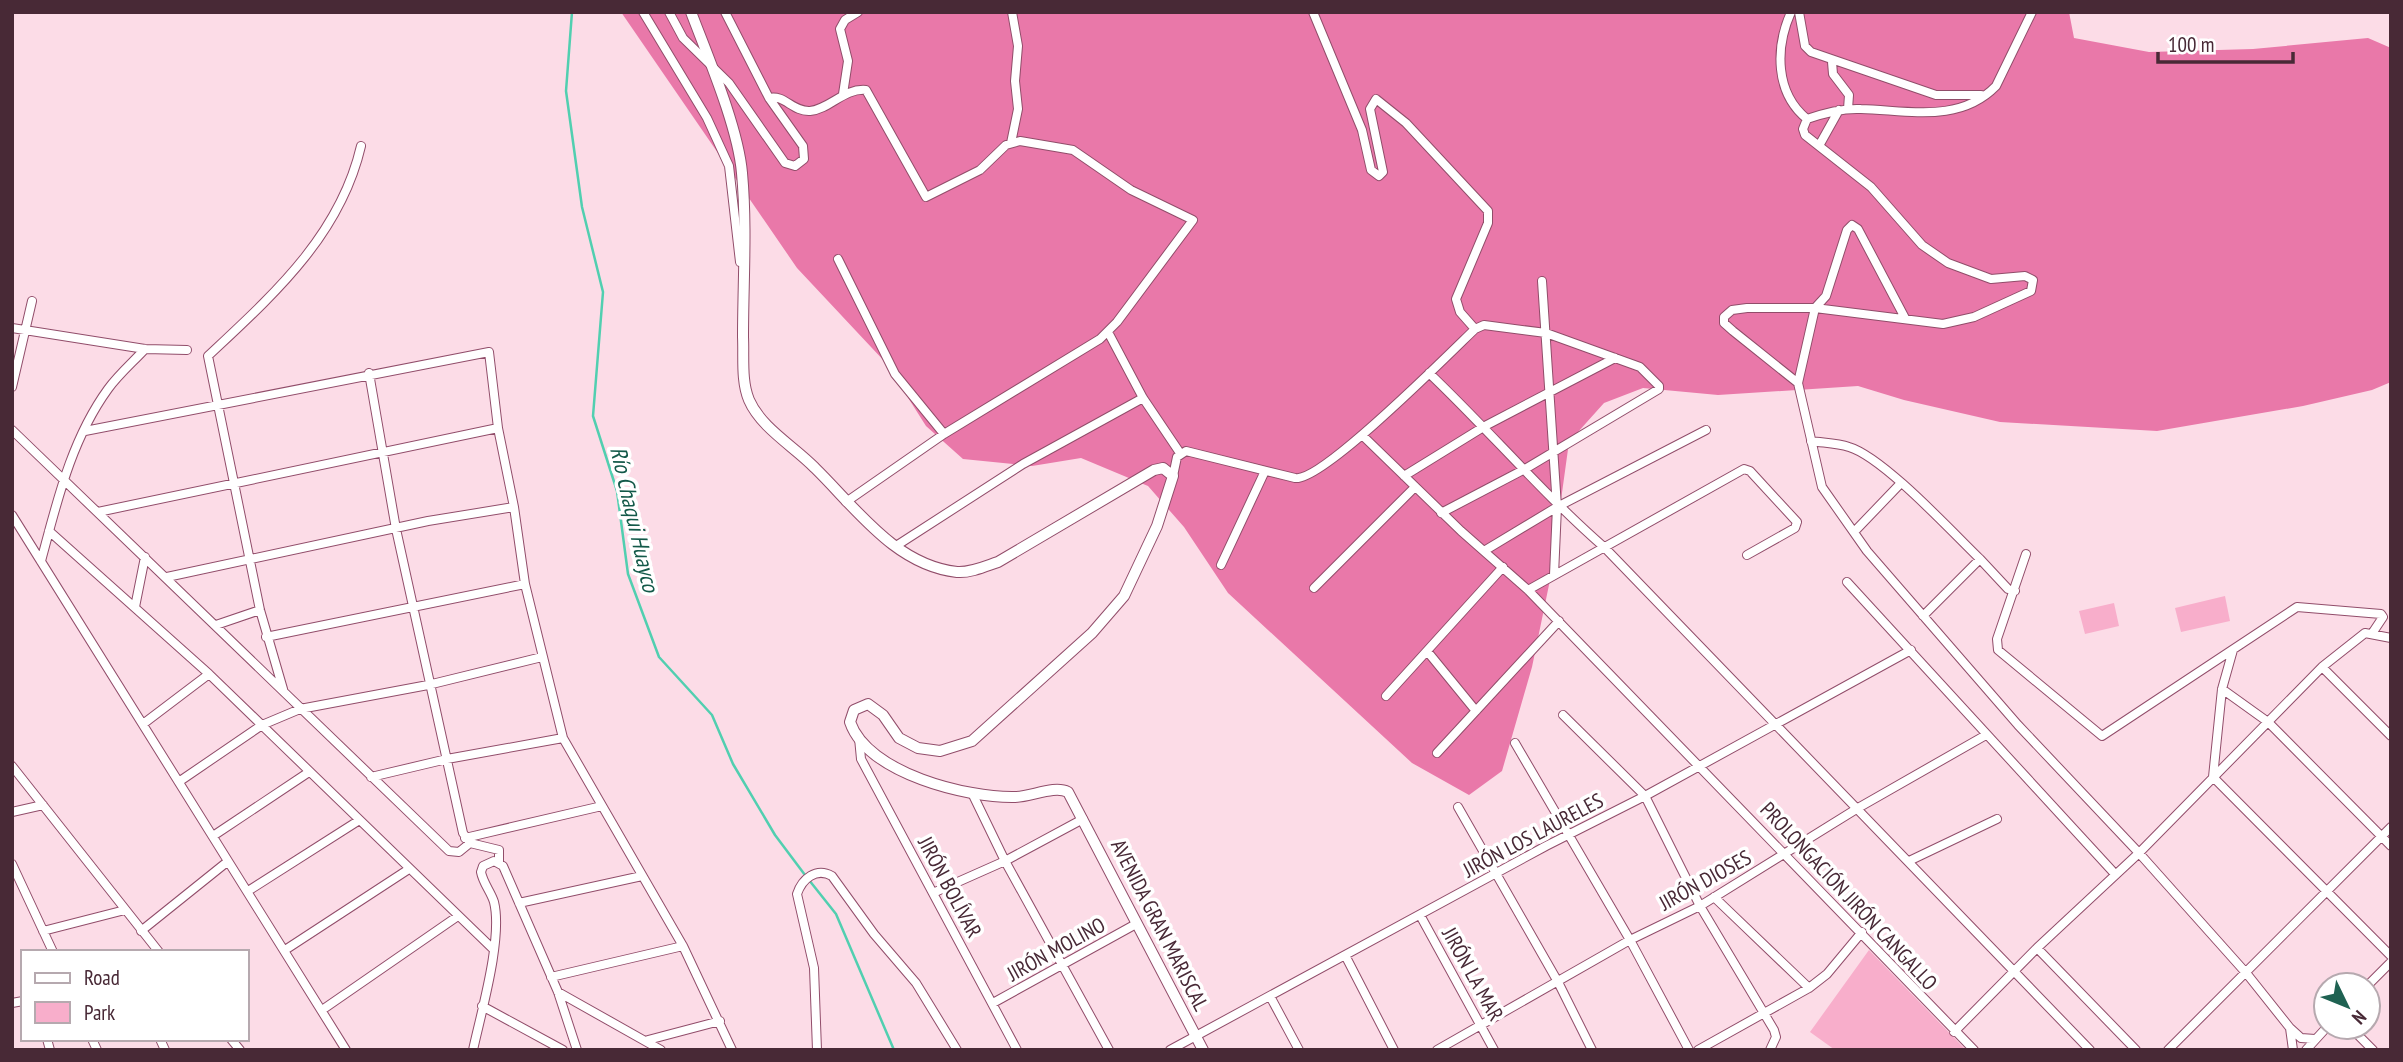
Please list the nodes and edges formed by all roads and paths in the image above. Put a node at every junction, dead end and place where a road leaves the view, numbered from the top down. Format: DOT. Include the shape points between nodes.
graph roads {
  1 [pos="643,12"];
  2 [pos="669,12"];
  3 [pos="691,12"];
  4 [pos="725,12"];
  5 [pos="858,12"];
  6 [pos="1012,12"];
  7 [pos="1313,12"];
  8 [pos="1791,12"];
  9 [pos="1799,12"];
  10 [pos="2032,12"];
  11 [pos="1832,62"];
  12 [pos="712,67"];
  13 [pos="843,94"];
  14 [pos="1989,94"];
  15 [pos="769,98"];
  16 [pos="1843,110"];
  17 [pos="1807,119"];
  18 [pos="1011,143"];
  19 [pos="1820,144"];
  20 [pos="361,146"];
  21 [pos="838,259"];
  22 [pos="1542,281"];
  23 [pos="743,289"];
  24 [pos="1826,296"];
  25 [pos="32,300"];
  26 [pos="1815,309"];
  27 [pos="1839,309"];
  28 [pos="1905,318"];
  29 [pos="12,328"];
  30 [pos="1475,329"];
  31 [pos="25,330"];
  32 [pos="1108,332"];
  33 [pos="1546,333"];
  34 [pos="145,349"];
  35 [pos="187,350"];
  36 [pos="1615,358"];
  37 [pos="369,373"];
  38 [pos="1429,373"];
  39 [pos="1798,383"];
  40 [pos="12,387"];
  41 [pos="1550,391"];
  42 [pos="1143,398"];
  43 [pos="216,406"];
  44 [pos="1485,426"];
  45 [pos="498,428"];
  46 [pos="12,430"];
  47 [pos="1706,430"];
  48 [pos="85,431"];
  49 [pos="944,434"];
  50 [pos="1362,435"];
  51 [pos="1811,441"];
  52 [pos="380,451"];
  53 [pos="1180,453"];
  54 [pos="1553,453"];
  55 [pos="1525,469"];
  56 [pos="1265,471"];
  57 [pos="1173,476"];
  58 [pos="1404,476"];
  59 [pos="63,478"];
  60 [pos="1901,483"];
  61 [pos="235,485"];
  62 [pos="1415,487"];
  63 [pos="846,502"];
  64 [pos="514,507"];
  65 [pos="1557,507"];
  66 [pos="98,512"];
  67 [pos="1441,513"];
  68 [pos="12,515"];
  69 [pos="396,529"];
  70 [pos="49,531"];
  71 [pos="1854,532"];
  72 [pos="896,547"];
  73 [pos="1605,548"];
  74 [pos="1484,551"];
  75 [pos="2026,554"];
  76 [pos="1747,555"];
  77 [pos="145,556"];
  78 [pos="249,558"];
  79 [pos="1980,559"];
  80 [pos="41,561"];
  81 [pos="1221,565"];
  82 [pos="1503,567"];
  83 [pos="1554,575"];
  84 [pos="167,577"];
  85 [pos="1847,582"];
  86 [pos="525,584"];
  87 [pos="1314,588"];
  88 [pos="1528,590"];
  89 [pos="2015,591"];
  90 [pos="412,606"];
  91 [pos="135,607"];
  92 [pos="260,610"];
  93 [pos="1923,616"];
  94 [pos="1559,621"];
  95 [pos="215,625"];
  96 [pos="2373,632"];
  97 [pos="267,637"];
  98 [pos="2391,638"];
  99 [pos="1911,650"];
  100 [pos="2233,650"];
  101 [pos="1427,651"];
  102 [pos="542,657"];
  103 [pos="2322,667"];
  104 [pos="209,674"];
  105 [pos="428,685"];
  106 [pos="2221,689"];
  107 [pos="284,692"];
  108 [pos="1386,696"];
  109 [pos="300,709"];
  110 [pos="1476,711"];
  111 [pos="1563,715"];
  112 [pos="2268,722"];
  113 [pos="143,724"];
  114 [pos="1776,724"];
  115 [pos="262,725"];
  116 [pos="1986,734"];
  117 [pos="2391,736"];
  118 [pos="563,738"];
  119 [pos="859,738"];
  120 [pos="1515,743"];
  121 [pos="1437,753"];
  122 [pos="447,759"];
  123 [pos="1700,764"];
  124 [pos="12,766"];
  125 [pos="309,772"];
  126 [pos="371,777"];
  127 [pos="2213,777"];
  128 [pos="180,781"];
  129 [pos="973,795"];
  130 [pos="1645,796"];
  131 [pos="43,805"];
  132 [pos="602,806"];
  133 [pos="1458,807"];
  134 [pos="1858,808"];
  135 [pos="12,812"];
  136 [pos="1083,818"];
  137 [pos="1997,819"];
  138 [pos="358,821"];
  139 [pos="2391,827"];
  140 [pos="1568,835"];
  141 [pos="213,836"];
  142 [pos="2381,837"];
  143 [pos="468,840"];
  144 [pos="2391,846"];
  145 [pos="2139,853"];
  146 [pos="1786,854"];
  147 [pos="496,861"];
  148 [pos="1005,861"];
  149 [pos="1909,861"];
  150 [pos="228,862"];
  151 [pos="12,864"];
  152 [pos="409,869"];
  153 [pos="1496,873"];
  154 [pos="2115,874"];
  155 [pos="642,876"];
  156 [pos="248,891"];
  157 [pos="933,893"];
  158 [pos="2326,893"];
  159 [pos="1714,897"];
  160 [pos="519,903"];
  161 [pos="1700,906"];
  162 [pos="125,910"];
  163 [pos="1420,915"];
  164 [pos="458,916"];
  165 [pos="1136,924"];
  166 [pos="43,931"];
  167 [pos="141,931"];
  168 [pos="1861,932"];
  169 [pos="1630,940"];
  170 [pos="683,946"];
  171 [pos="2037,948"];
  172 [pos="493,949"];
  173 [pos="51,950"];
  174 [pos="157,950"];
  175 [pos="285,950"];
  176 [pos="2391,956"];
  177 [pos="1346,957"];
  178 [pos="1063,965"];
  179 [pos="2014,971"];
  180 [pos="2247,974"];
  181 [pos="551,977"];
  182 [pos="1558,982"];
  183 [pos="1809,988"];
  184 [pos="558,992"];
  185 [pos="1271,998"];
  186 [pos="992,1003"];
  187 [pos="482,1006"];
  188 [pos="322,1010"];
  189 [pos="1765,1014"];
  190 [pos="720,1021"];
  191 [pos="1480,1025"];
  192 [pos="2290,1028"];
  193 [pos="1954,1032"];
  194 [pos="1196,1037"];
  195 [pos="648,1040"];
  196 [pos="2312,1040"];
  197 [pos="1772,1047"];
  198 [pos="346,1050"];
  199 [pos="473,1050"];
  200 [pos="562,1050"];
  201 [pos="578,1050"];
  202 [pos="661,1050"];
  203 [pos="732,1050"];
  204 [pos="817,1050"];
  205 [pos="957,1050"];
  206 [pos="1017,1050"];
  207 [pos="1109,1050"];
  208 [pos="1170,1050"];
  209 [pos="1203,1050"];
  210 [pos="1299,1050"];
  211 [pos="1394,1050"];
  212 [pos="1437,1050"];
  213 [pos="1494,1050"];
  214 [pos="1592,1050"];
  215 [pos="1689,1050"];
  216 [pos="1698,1050"];
  217 [pos="1974,1050"];
  218 [pos="2090,1050"];
  219 [pos="2136,1050"];
  220 [pos="2168,1050"];
  221 [pos="2293,1050"];
  1 -- 23 [label="street" via="707,118 729,166"];
  2 -- 12 [label="street" via="683,38"];
  3 -- 12 [label="street"];
  4 -- 15 [label="street"];
  5 -- 13 [label="street" via="840,29 848,61"];
  6 -- 18 [label="street" via="1018,46 1018,109"];
  7 -- 30 [label="street" via="1362,130 1371,170 1379,176 1383,172 1370,109 1376,99 1406,123 1488,211 1488,223 1456,299 1456,306"];
  8 -- 17 [label="street" via="1781,39 1781,71 1793,105"];
  9 -- 11 [label="street" via="1805,46"];
  10 -- 14 [label="street"];
  11 -- 14 [label="street" via="1936,95"];
  11 -- 16 [label="street" via="1833,74 1849,95"];
  12 -- 15 [label="street" via="729,83 785,163 795,166 804,159 803,146"];
  12 -- 23 [label="street" via="742,172"];
  13 -- 15 [label="street" via="810,111 779,97"];
  13 -- 18 [label="street" via="863,89 868,93 926,197 980,170"];
  14 -- 16 [label="street" via="1954,109 1930,113"];
  16 -- 17 [label="street"];
  16 -- 19 [label="street"];
  17 -- 19 [label="street" via="1805,135"];
  18 -- 32 [label="street" via="1073,150 1131,190 1192,220"];
  19 -- 28 [label="street" via="1871,187 1922,245 1948,262 1991,279 2025,276 2033,280 2031,291 1958,322"];
  20 -- 43 [label="street" via="349,187 305,261 208,356"];
  21 -- 49 [label="street" via="895,374"];
  22 -- 33 [label="street"];
  23 -- 63 [label="street" via="745,386 750,402"];
  24 -- 26 [label="street"];
  24 -- 27 [label="street"];
  24 -- 28 [label="street" via="1847,230 1854,225"];
  25 -- 31 [label="street"];
  26 -- 27 [label="street"];
  26 -- 39 [label="street"];
  26 -- 39 [label="street" via="1746,308 1724,317 1724,323 1742,340"];
  27 -- 28 [label="street"];
  29 -- 31 [label="street"];
  30 -- 33 [label="street" via="1484,325"];
  30 -- 38 [label="street"];
  31 -- 34 [label="street"];
  31 -- 40 [label="street"];
  32 -- 42 [label="street"];
  32 -- 49 [label="street"];
  33 -- 36 [label="street"];
  33 -- 41 [label="street"];
  34 -- 35 [label="street"];
  34 -- 48 [label="street" via="108,389"];
  36 -- 41 [label="street"];
  36 -- 54 [label="street" via="1640,367 1659,389"];
  37 -- 43 [label="street"];
  37 -- 45 [label="street" via="489,352"];
  37 -- 52 [label="street"];
  38 -- 44 [label="street"];
  38 -- 50 [label="street"];
  39 -- 51 [label="street"];
  41 -- 44 [label="street"];
  41 -- 54 [label="street"];
  42 -- 53 [label="street"];
  42 -- 72 [label="street" via="1023,464"];
  43 -- 48 [label="street"];
  43 -- 61 [label="street"];
  44 -- 55 [label="street"];
  44 -- 58 [label="street"];
  45 -- 52 [label="street"];
  45 -- 64 [label="street"];
  46 -- 59 [label="street"];
  47 -- 65 [label="street"];
  48 -- 59 [label="street"];
  49 -- 63 [label="street"];
  50 -- 56 [label="street" via="1303,480"];
  50 -- 58 [label="street, PROLONGACIÓN JIRÓN CANGALLO"];
  51 -- 60 [label="street" via="1856,449"];
  51 -- 71 [label="street" via="1822,487"];
  52 -- 61 [label="street"];
  52 -- 69 [label="street"];
  53 -- 56 [label="street"];
  53 -- 57 [label="street"];
  54 -- 55 [label="street"];
  54 -- 65 [label="street"];
  55 -- 65 [label="street"];
  55 -- 67 [label="street"];
  56 -- 81 [label="street"];
  57 -- 72 [label="street" via="1163,468 1142,475 998,562 976,569 958,572"];
  57 -- 119 [label="street" via="1157,526 1124,596 1092,633 972,741 940,751 918,748 899,738 883,715 868,704 850,717"];
  58 -- 62 [label="street, PROLONGACIÓN JIRÓN CANGALLO"];
  59 -- 66 [label="street"];
  59 -- 70 [label="street"];
  60 -- 71 [label="street"];
  60 -- 79 [label="street"];
  61 -- 66 [label="street"];
  61 -- 78 [label="street"];
  62 -- 67 [label="street, PROLONGACIÓN JIRÓN CANGALLO"];
  62 -- 87 [label="street"];
  63 -- 72 [label="street"];
  64 -- 69 [label="street"];
  64 -- 86 [label="street"];
  65 -- 73 [label="street"];
  65 -- 74 [label="street"];
  65 -- 83 [label="street"];
  66 -- 77 [label="street"];
  67 -- 74 [label="street, PROLONGACIÓN JIRÓN CANGALLO"];
  68 -- 80 [label="street"];
  69 -- 78 [label="street"];
  69 -- 90 [label="street"];
  70 -- 80 [label="street"];
  70 -- 91 [label="street"];
  71 -- 93 [label="street"];
  73 -- 76 [label="street" via="1747,470 1797,525"];
  73 -- 83 [label="street"];
  73 -- 114 [label="street"];
  74 -- 82 [label="street, PROLONGACIÓN JIRÓN CANGALLO"];
  75 -- 89 [label="street"];
  77 -- 84 [label="street"];
  77 -- 91 [label="street"];
  78 -- 84 [label="street"];
  78 -- 92 [label="street"];
  79 -- 89 [label="street"];
  79 -- 93 [label="street"];
  80 -- 113 [label="street"];
  82 -- 88 [label="street, PROLONGACIÓN JIRÓN CANGALLO"];
  82 -- 101 [label="street"];
  83 -- 88 [label="street"];
  84 -- 95 [label="street"];
  85 -- 99 [label="street"];
  86 -- 90 [label="street"];
  86 -- 102 [label="street"];
  88 -- 94 [label="street, PROLONGACIÓN JIRÓN CANGALLO"];
  89 -- 100 [label="street" via="1997,639 1998,650 2102,736"];
  90 -- 97 [label="street"];
  90 -- 105 [label="street"];
  91 -- 104 [label="street"];
  92 -- 95 [label="street"];
  92 -- 97 [label="street"];
  93 -- 145 [label="street"];
  94 -- 110 [label="street"];
  94 -- 123 [label="street, PROLONGACIÓN JIRÓN CANGALLO"];
  95 -- 107 [label="street"];
  96 -- 98 [label="street"];
  96 -- 100 [label="street" via="2381,614 2297,607"];
  96 -- 103 [label="street" via="2360,636"];
  97 -- 107 [label="street"];
  99 -- 114 [label="street, JIRÓN LOS LAURELES"];
  99 -- 116 [label="street"];
  100 -- 106 [label="street"];
  101 -- 108 [label="street"];
  101 -- 110 [label="street"];
  102 -- 105 [label="street"];
  102 -- 118 [label="street"];
  103 -- 112 [label="street"];
  103 -- 117 [label="street"];
  104 -- 113 [label="street"];
  104 -- 115 [label="street"];
  105 -- 109 [label="street"];
  105 -- 122 [label="street"];
  106 -- 112 [label="street"];
  106 -- 127 [label="street"];
  107 -- 109 [label="street"];
  109 -- 115 [label="street"];
  109 -- 126 [label="street"];
  110 -- 121 [label="street"];
  111 -- 130 [label="street"];
  112 -- 127 [label="street"];
  112 -- 142 [label="street"];
  113 -- 128 [label="street"];
  114 -- 123 [label="street, JIRÓN LOS LAURELES"];
  114 -- 134 [label="street"];
  115 -- 125 [label="street"];
  115 -- 128 [label="street"];
  116 -- 134 [label="street, JIRÓN DIOSES"];
  116 -- 154 [label="street"];
  118 -- 122 [label="street"];
  118 -- 132 [label="street"];
  119 -- 129 [label="street" via="903,770"];
  119 -- 157 [label="street, JIRÓN BOLÍVAR" via="862,759"];
  120 -- 140 [label="street"];
  122 -- 126 [label="street"];
  122 -- 143 [label="street"];
  123 -- 130 [label="street, JIRÓN LOS LAURELES"];
  123 -- 146 [label="street, PROLONGACIÓN JIRÓN CANGALLO"];
  124 -- 131 [label="street"];
  125 -- 138 [label="street"];
  125 -- 141 [label="street"];
  126 -- 143 [label="street" via="449,851 459,852"];
  127 -- 145 [label="street"];
  127 -- 158 [label="street"];
  128 -- 141 [label="street"];
  129 -- 136 [label="street, AVENIDA GRAN MARISCAL" via="1020,797 1064,790"];
  129 -- 148 [label="street"];
  130 -- 140 [label="street, JIRÓN LOS LAURELES"];
  130 -- 161 [label="street"];
  131 -- 135 [label="street"];
  131 -- 162 [label="street"];
  132 -- 143 [label="street"];
  132 -- 155 [label="street"];
  133 -- 153 [label="street"];
  134 -- 146 [label="street, JIRÓN DIOSES"];
  134 -- 149 [label="street"];
  136 -- 148 [label="street"];
  136 -- 165 [label="street, AVENIDA GRAN MARISCAL"];
  137 -- 149 [label="street"];
  138 -- 152 [label="street"];
  138 -- 156 [label="street"];
  139 -- 142 [label="street"];
  140 -- 153 [label="street, JIRÓN LOS LAURELES"];
  140 -- 169 [label="street"];
  141 -- 150 [label="street"];
  142 -- 144 [label="street"];
  142 -- 158 [label="street"];
  143 -- 147 [label="street" via="499,850"];
  145 -- 154 [label="street"];
  145 -- 180 [label="street"];
  146 -- 159 [label="street, JIRÓN DIOSES"];
  146 -- 168 [label="street, PROLONGACIÓN JIRÓN CANGALLO"];
  147 -- 160 [label="street"];
  147 -- 172 [label="street" via="483,866 481,872 494,903"];
  148 -- 157 [label="street"];
  148 -- 178 [label="street"];
  149 -- 179 [label="street"];
  150 -- 156 [label="street"];
  150 -- 167 [label="street"];
  151 -- 166 [label="street"];
  152 -- 164 [label="street"];
  152 -- 175 [label="street"];
  153 -- 163 [label="street, JIRÓN LOS LAURELES"];
  153 -- 182 [label="street"];
  154 -- 171 [label="street"];
  155 -- 160 [label="street"];
  155 -- 170 [label="street"];
  156 -- 175 [label="street"];
  157 -- 186 [label="street, JIRÓN BOLÍVAR"];
  158 -- 176 [label="street"];
  158 -- 180 [label="street"];
  159 -- 161 [label="street, JIRÓN DIOSES"];
  159 -- 183 [label="street"];
  160 -- 181 [label="street"];
  161 -- 169 [label="street, JIRÓN DIOSES"];
  161 -- 189 [label="street"];
  162 -- 166 [label="street"];
  162 -- 167 [label="street"];
  163 -- 177 [label="street, JIRÓN LOS LAURELES"];
  163 -- 191 [label="street, JIRÓN LA MAR"];
  164 -- 172 [label="street"];
  164 -- 188 [label="street"];
  165 -- 178 [label="street, JIRÓN MOLINO"];
  165 -- 194 [label="street, AVENIDA GRAN MARISCAL"];
  166 -- 173 [label="street"];
  167 -- 174 [label="street"];
  168 -- 183 [label="street" via="1828,974"];
  168 -- 193 [label="street, PROLONGACIÓN JIRÓN CANGALLO"];
  169 -- 182 [label="street, JIRÓN DIOSES"];
  169 -- 215 [label="street"];
  170 -- 181 [label="street"];
  170 -- 190 [label="street"];
  171 -- 179 [label="street"];
  171 -- 219 [label="street"];
  172 -- 187 [label="street"];
  175 -- 188 [label="street"];
  177 -- 185 [label="street, JIRÓN LOS LAURELES"];
  177 -- 211 [label="street"];
  178 -- 186 [label="street, JIRÓN MOLINO"];
  178 -- 207 [label="street"];
  179 -- 193 [label="street"];
  179 -- 218 [label="street"];
  180 -- 192 [label="street"];
  180 -- 220 [label="street"];
  181 -- 184 [label="street"];
  182 -- 191 [label="street, JIRÓN DIOSES"];
  182 -- 214 [label="street"];
  183 -- 189 [label="street"];
  184 -- 195 [label="street"];
  184 -- 201 [label="street"];
  185 -- 194 [label="street, JIRÓN LOS LAURELES"];
  185 -- 210 [label="street"];
  186 -- 206 [label="street, JIRÓN BOLÍVAR"];
  187 -- 199 [label="street"];
  187 -- 200 [label="street"];
  188 -- 198 [label="street"];
  189 -- 197 [label="street" via="1774,1030"];
  189 -- 216 [label="street"];
  190 -- 195 [label="street"];
  190 -- 203 [label="street"];
  191 -- 212 [label="street, JIRÓN DIOSES"];
  191 -- 213 [label="street, JIRÓN LA MAR"];
  192 -- 196 [label="street" via="2301,1038"];
  192 -- 221 [label="street"];
  193 -- 217 [label="street, PROLONGACIÓN JIRÓN CANGALLO"];
  194 -- 208 [label="street, JIRÓN LOS LAURELES"];
  194 -- 209 [label="street, AVENIDA GRAN MARISCAL"];
  195 -- 202 [label="street"];
  204 -- 205 [label="street" via="815,978 797,894 801,884 821,872 832,876 916,983"];
}
